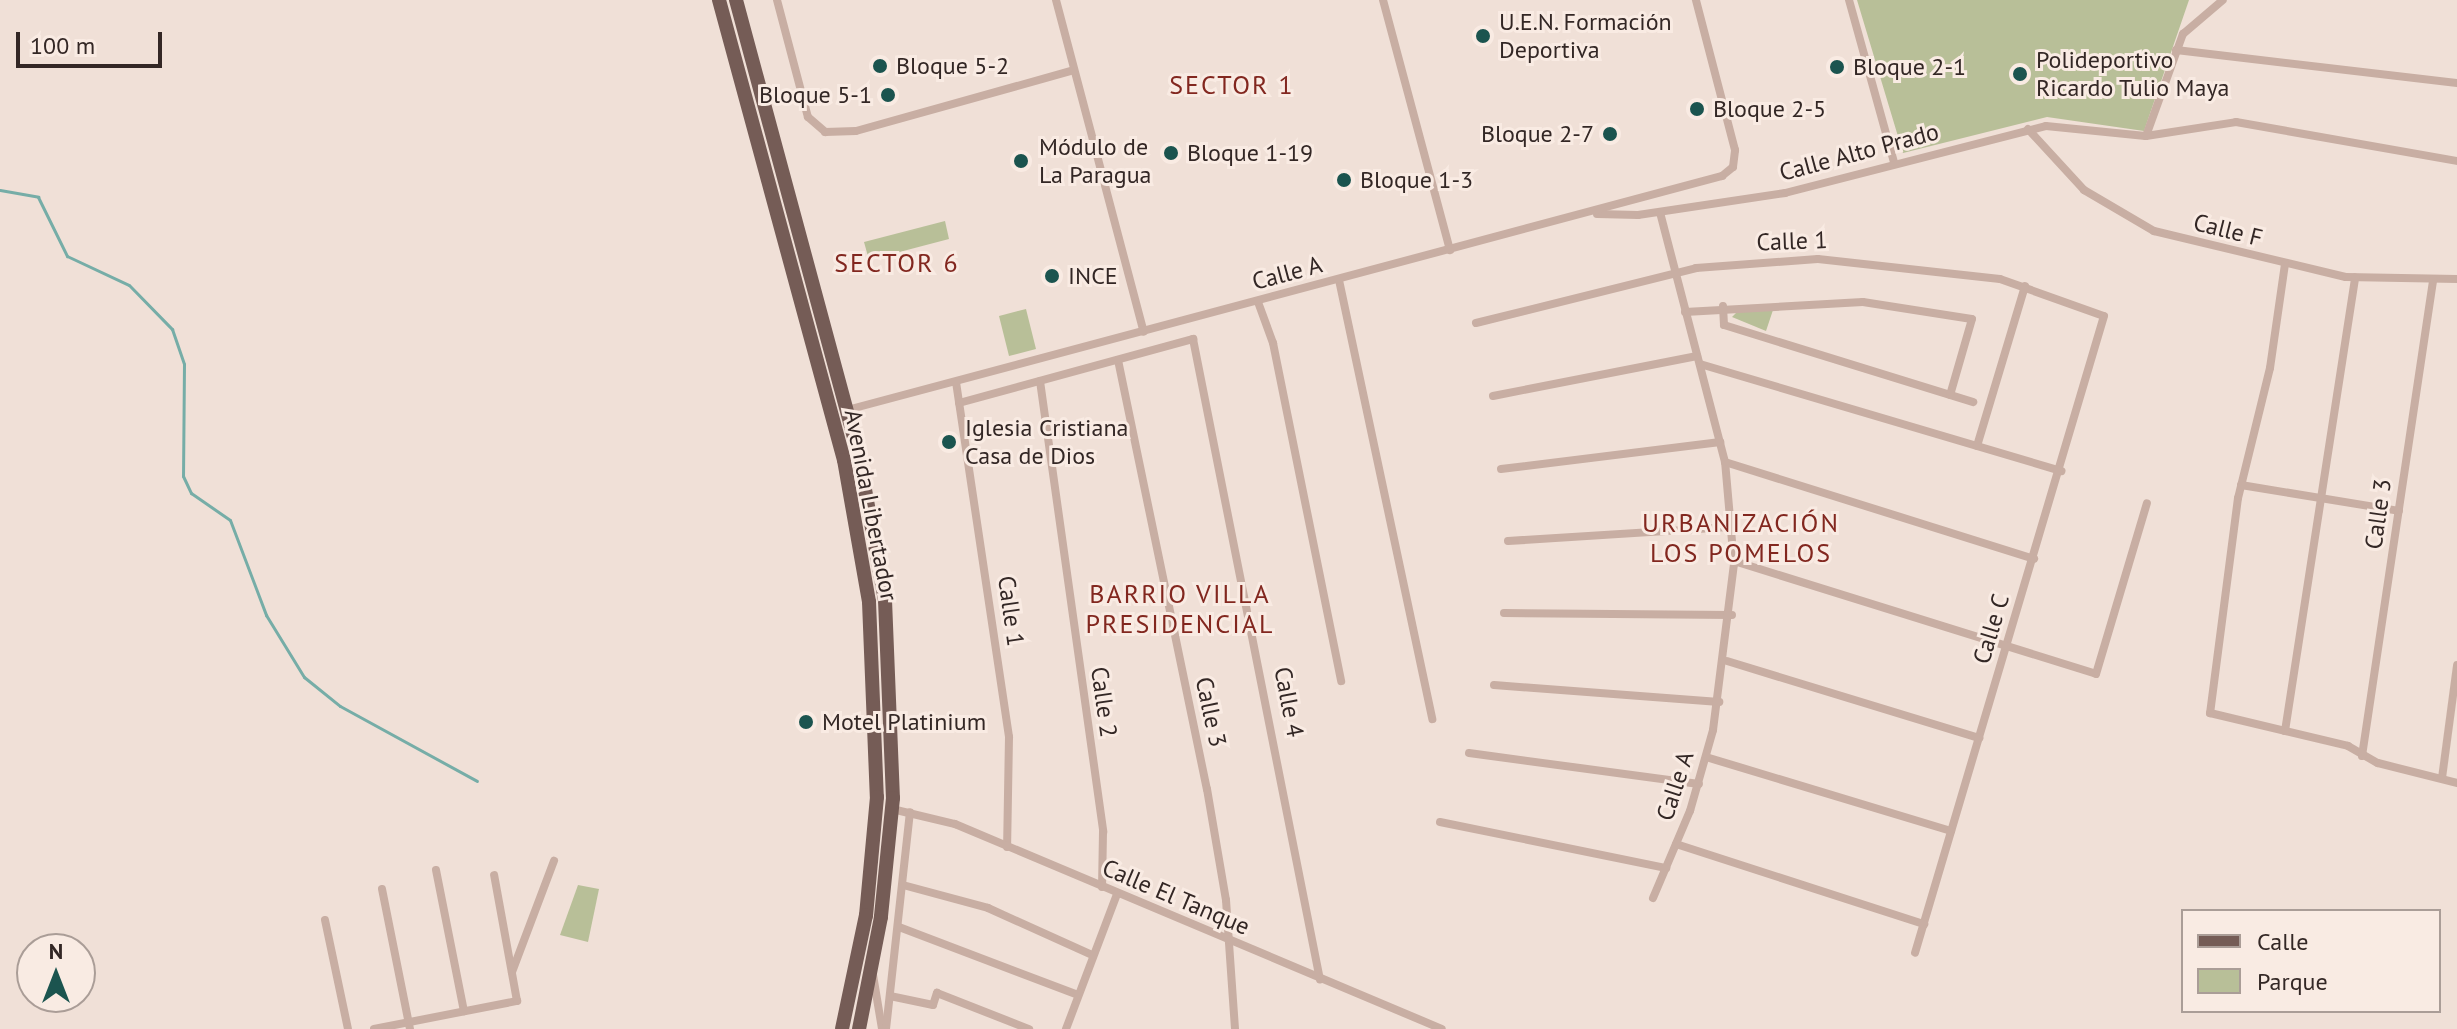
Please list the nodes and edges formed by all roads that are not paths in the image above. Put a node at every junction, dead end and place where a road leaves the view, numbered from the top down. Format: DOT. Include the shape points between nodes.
graph roads {
  1 [pos="719,0"];
  2 [pos="736,0"];
  3 [pos="777,0"];
  4 [pos="1056,0"];
  5 [pos="1383,0"];
  6 [pos="1696,0"];
  7 [pos="1849,0"];
  8 [pos="2223,0"];
  9 [pos="2176,50"];
  10 [pos="1074,70"];
  11 [pos="2457,83"];
  12 [pos="2028,129"];
  13 [pos="2142,137"];
  14 [pos="2457,161"];
  15 [pos="1894,162"];
  16 [pos="1660,212"];
  17 [pos="1589,213"];
  18 [pos="1450,250"];
  19 [pos="2285,264"];
  20 [pos="1675,273"];
  21 [pos="2355,277"];
  22 [pos="2433,279"];
  23 [pos="2457,279"];
  24 [pos="1339,280"];
  25 [pos="2025,286"];
  26 [pos="1258,302"];
  27 [pos="1723,306"];
  28 [pos="1685,312"];
  29 [pos="2105,319"];
  30 [pos="1476,323"];
  31 [pos="1149,331"];
  32 [pos="1084,348"];
  33 [pos="1159,348"];
  34 [pos="1118,360"];
  35 [pos="1698,360"];
  36 [pos="1089,368"];
  37 [pos="1040,381"];
  38 [pos="956,382"];
  39 [pos="1950,395"];
  40 [pos="1493,396"];
  41 [pos="1973,402"];
  42 [pos="959,403"];
  43 [pos="847,410"];
  44 [pos="831,415"];
  45 [pos="1720,442"];
  46 [pos="1977,446"];
  47 [pos="1725,462"];
  48 [pos="1501,469"];
  49 [pos="2061,471"];
  50 [pos="2241,485"];
  51 [pos="2321,498"];
  52 [pos="2147,503"];
  53 [pos="2399,511"];
  54 [pos="1733,527"];
  55 [pos="1508,541"];
  56 [pos="2034,559"];
  57 [pos="1734,561"];
  58 [pos="1504,613"];
  59 [pos="1732,615"];
  60 [pos="2007,646"];
  61 [pos="1727,661"];
  62 [pos="2457,665"];
  63 [pos="1341,681"];
  64 [pos="1494,685"];
  65 [pos="1719,702"];
  66 [pos="1432,719"];
  67 [pos="2285,731"];
  68 [pos="1979,738"];
  69 [pos="1469,753"];
  70 [pos="2362,756"];
  71 [pos="1706,757"];
  72 [pos="2442,778"];
  73 [pos="2457,783"];
  74 [pos="1699,784"];
  75 [pos="892,809"];
  76 [pos="910,812"];
  77 [pos="1440,822"];
  78 [pos="1951,831"];
  79 [pos="1676,844"];
  80 [pos="1007,847"];
  81 [pos="554,861"];
  82 [pos="1666,868"];
  83 [pos="436,870"];
  84 [pos="494,875"];
  85 [pos="903,885"];
  86 [pos="1102,887"];
  87 [pos="382,889"];
  88 [pos="1117,894"];
  89 [pos="1653,898"];
  90 [pos="325,920"];
  91 [pos="1924,924"];
  92 [pos="899,927"];
  93 [pos="1229,942"];
  94 [pos="1915,953"];
  95 [pos="1092,955"];
  96 [pos="873,970"];
  97 [pos="512,973"];
  98 [pos="1320,980"];
  99 [pos="1078,995"];
  100 [pos="890,996"];
  101 [pos="464,1011"];
  102 [pos="409,1026"];
  103 [pos="348,1029"];
  104 [pos="374,1029"];
  105 [pos="842,1029"];
  106 [pos="859,1029"];
  107 [pos="884,1029"];
  108 [pos="1029,1029"];
  109 [pos="1066,1029"];
  110 [pos="1235,1029"];
  111 [pos="1442,1029"];
  1 -- 44 [label="main road, Avenida Libertador"];
  2 -- 43 [label="main road, Avenida Libertador"];
  3 -- 10 [label="street" via="803,102 819,129 856,131"];
  4 -- 10 [label="street"];
  5 -- 18 [label="street"];
  6 -- 17 [label="street, Calle A" via="1734,142 1733,167"];
  7 -- 15 [label="street"];
  8 -- 9 [label="street" via="2196,17"];
  9 -- 11 [label="street"];
  9 -- 13 [label="street"];
  10 -- 31 [label="street"];
  12 -- 13 [label="street, Calle Alto Prado" via="2079,126"];
  12 -- 15 [label="street, Calle Alto Prado"];
  12 -- 19 [label="street, Calle F" via="2084,190 2131,221"];
  13 -- 14 [label="street, Calle Alto Prado" via="2236,122"];
  15 -- 16 [label="street, Calle Alto Prado" via="1785,193"];
  16 -- 17 [label="street, Calle Alto Prado"];
  16 -- 20 [label="street, Calle A"];
  17 -- 18 [label="street, Calle A"];
  18 -- 24 [label="street, Calle A"];
  19 -- 21 [label="street, Calle F"];
  19 -- 50 [label="street" via="2270,368"];
  20 -- 25 [label="street, Calle 1" via="1847,260"];
  20 -- 28 [label="street, Calle A"];
  20 -- 30 [label="street, Calle 1"];
  21 -- 22 [label="street, Calle F"];
  21 -- 51 [label="street"];
  22 -- 23 [label="street, Calle F"];
  22 -- 53 [label="street, Calle 3"];
  24 -- 26 [label="street, Calle A"];
  24 -- 66 [label="street"];
  25 -- 29 [label="street, Calle 1" via="2095,308"];
  25 -- 46 [label="street"];
  26 -- 31 [label="street, Calle A"];
  26 -- 63 [label="street" via="1273,343"];
  27 -- 28 [label="street"];
  27 -- 39 [label="street" via="1724,325"];
  27 -- 39 [label="street" via="1863,302 1972,319"];
  28 -- 35 [label="street, Calle A"];
  29 -- 49 [label="street, Calle C"];
  31 -- 32 [label="street, Calle A"];
  31 -- 33 [label="street"];
  32 -- 36 [label="street"];
  32 -- 38 [label="street, Calle A"];
  33 -- 34 [label="street"];
  33 -- 98 [label="street, Calle 4" via="1193,339"];
  34 -- 36 [label="street"];
  34 -- 93 [label="street, Calle 3" via="1207,789"];
  35 -- 40 [label="street"];
  35 -- 45 [label="street, Calle A"];
  35 -- 46 [label="street"];
  36 -- 37 [label="street"];
  37 -- 42 [label="street"];
  37 -- 86 [label="street, Calle 2" via="1103,832"];
  38 -- 42 [label="street, Calle 1"];
  38 -- 43 [label="street, Calle A"];
  39 -- 41 [label="street"];
  42 -- 80 [label="street, Calle 1" via="1009,737"];
  43 -- 44 [label="main road"];
  43 -- 75 [label="main road, Avenida Libertador" via="885,600"];
  44 -- 105 [label="main road, Avenida Libertador" via="866,573 878,718 869,890"];
  45 -- 47 [label="street, Calle A"];
  45 -- 48 [label="street"];
  46 -- 49 [label="street"];
  47 -- 54 [label="street, Calle A"];
  47 -- 56 [label="street"];
  49 -- 56 [label="street, Calle C"];
  50 -- 51 [label="street"];
  50 -- 67 [label="street" via="2210,713"];
  51 -- 53 [label="street"];
  51 -- 67 [label="street"];
  52 -- 60 [label="street" via="2096,674"];
  53 -- 70 [label="street, Calle 3"];
  54 -- 55 [label="street"];
  54 -- 57 [label="street, Calle A"];
  56 -- 60 [label="street, Calle C"];
  57 -- 59 [label="street, Calle A"];
  57 -- 60 [label="street"];
  58 -- 59 [label="street"];
  59 -- 61 [label="street, Calle A"];
  60 -- 68 [label="street, Calle C"];
  61 -- 65 [label="street, Calle A"];
  61 -- 68 [label="street"];
  62 -- 72 [label="street"];
  64 -- 65 [label="street"];
  65 -- 71 [label="street, Calle A"];
  67 -- 70 [label="street"];
  68 -- 78 [label="street, Calle C"];
  69 -- 74 [label="street"];
  70 -- 72 [label="street"];
  71 -- 74 [label="street, Calle A"];
  71 -- 78 [label="street"];
  72 -- 73 [label="street"];
  74 -- 79 [label="street, Calle A"];
  75 -- 76 [label="street, Calle El Tanque"];
  75 -- 96 [label="main road, Avenida Libertador"];
  76 -- 80 [label="street, Calle El Tanque"];
  76 -- 85 [label="street"];
  77 -- 82 [label="street"];
  78 -- 91 [label="street, Calle C"];
  79 -- 82 [label="street, Calle A"];
  79 -- 91 [label="street"];
  80 -- 86 [label="street, Calle El Tanque"];
  81 -- 97 [label="street"];
  82 -- 89 [label="street, Calle A"];
  83 -- 101 [label="street"];
  84 -- 97 [label="street"];
  85 -- 92 [label="street"];
  85 -- 95 [label="street" via="988,908"];
  86 -- 88 [label="street, Calle El Tanque"];
  87 -- 102 [label="street"];
  88 -- 93 [label="street, Calle El Tanque"];
  88 -- 95 [label="street"];
  90 -- 103 [label="street"];
  91 -- 94 [label="street, Calle C"];
  92 -- 99 [label="street"];
  92 -- 100 [label="street"];
  93 -- 98 [label="street, Calle El Tanque"];
  93 -- 110 [label="street, Calle 3"];
  95 -- 99 [label="street"];
  96 -- 106 [label="main road, Avenida Libertador"];
  96 -- 107 [label="street"];
  97 -- 101 [label="street" via="517,1001"];
  98 -- 111 [label="street, Calle El Tanque"];
  99 -- 109 [label="street"];
  100 -- 107 [label="street"];
  100 -- 108 [label="street" via="933,1005 937,993"];
  101 -- 102 [label="street"];
  102 -- 104 [label="street"];
}
